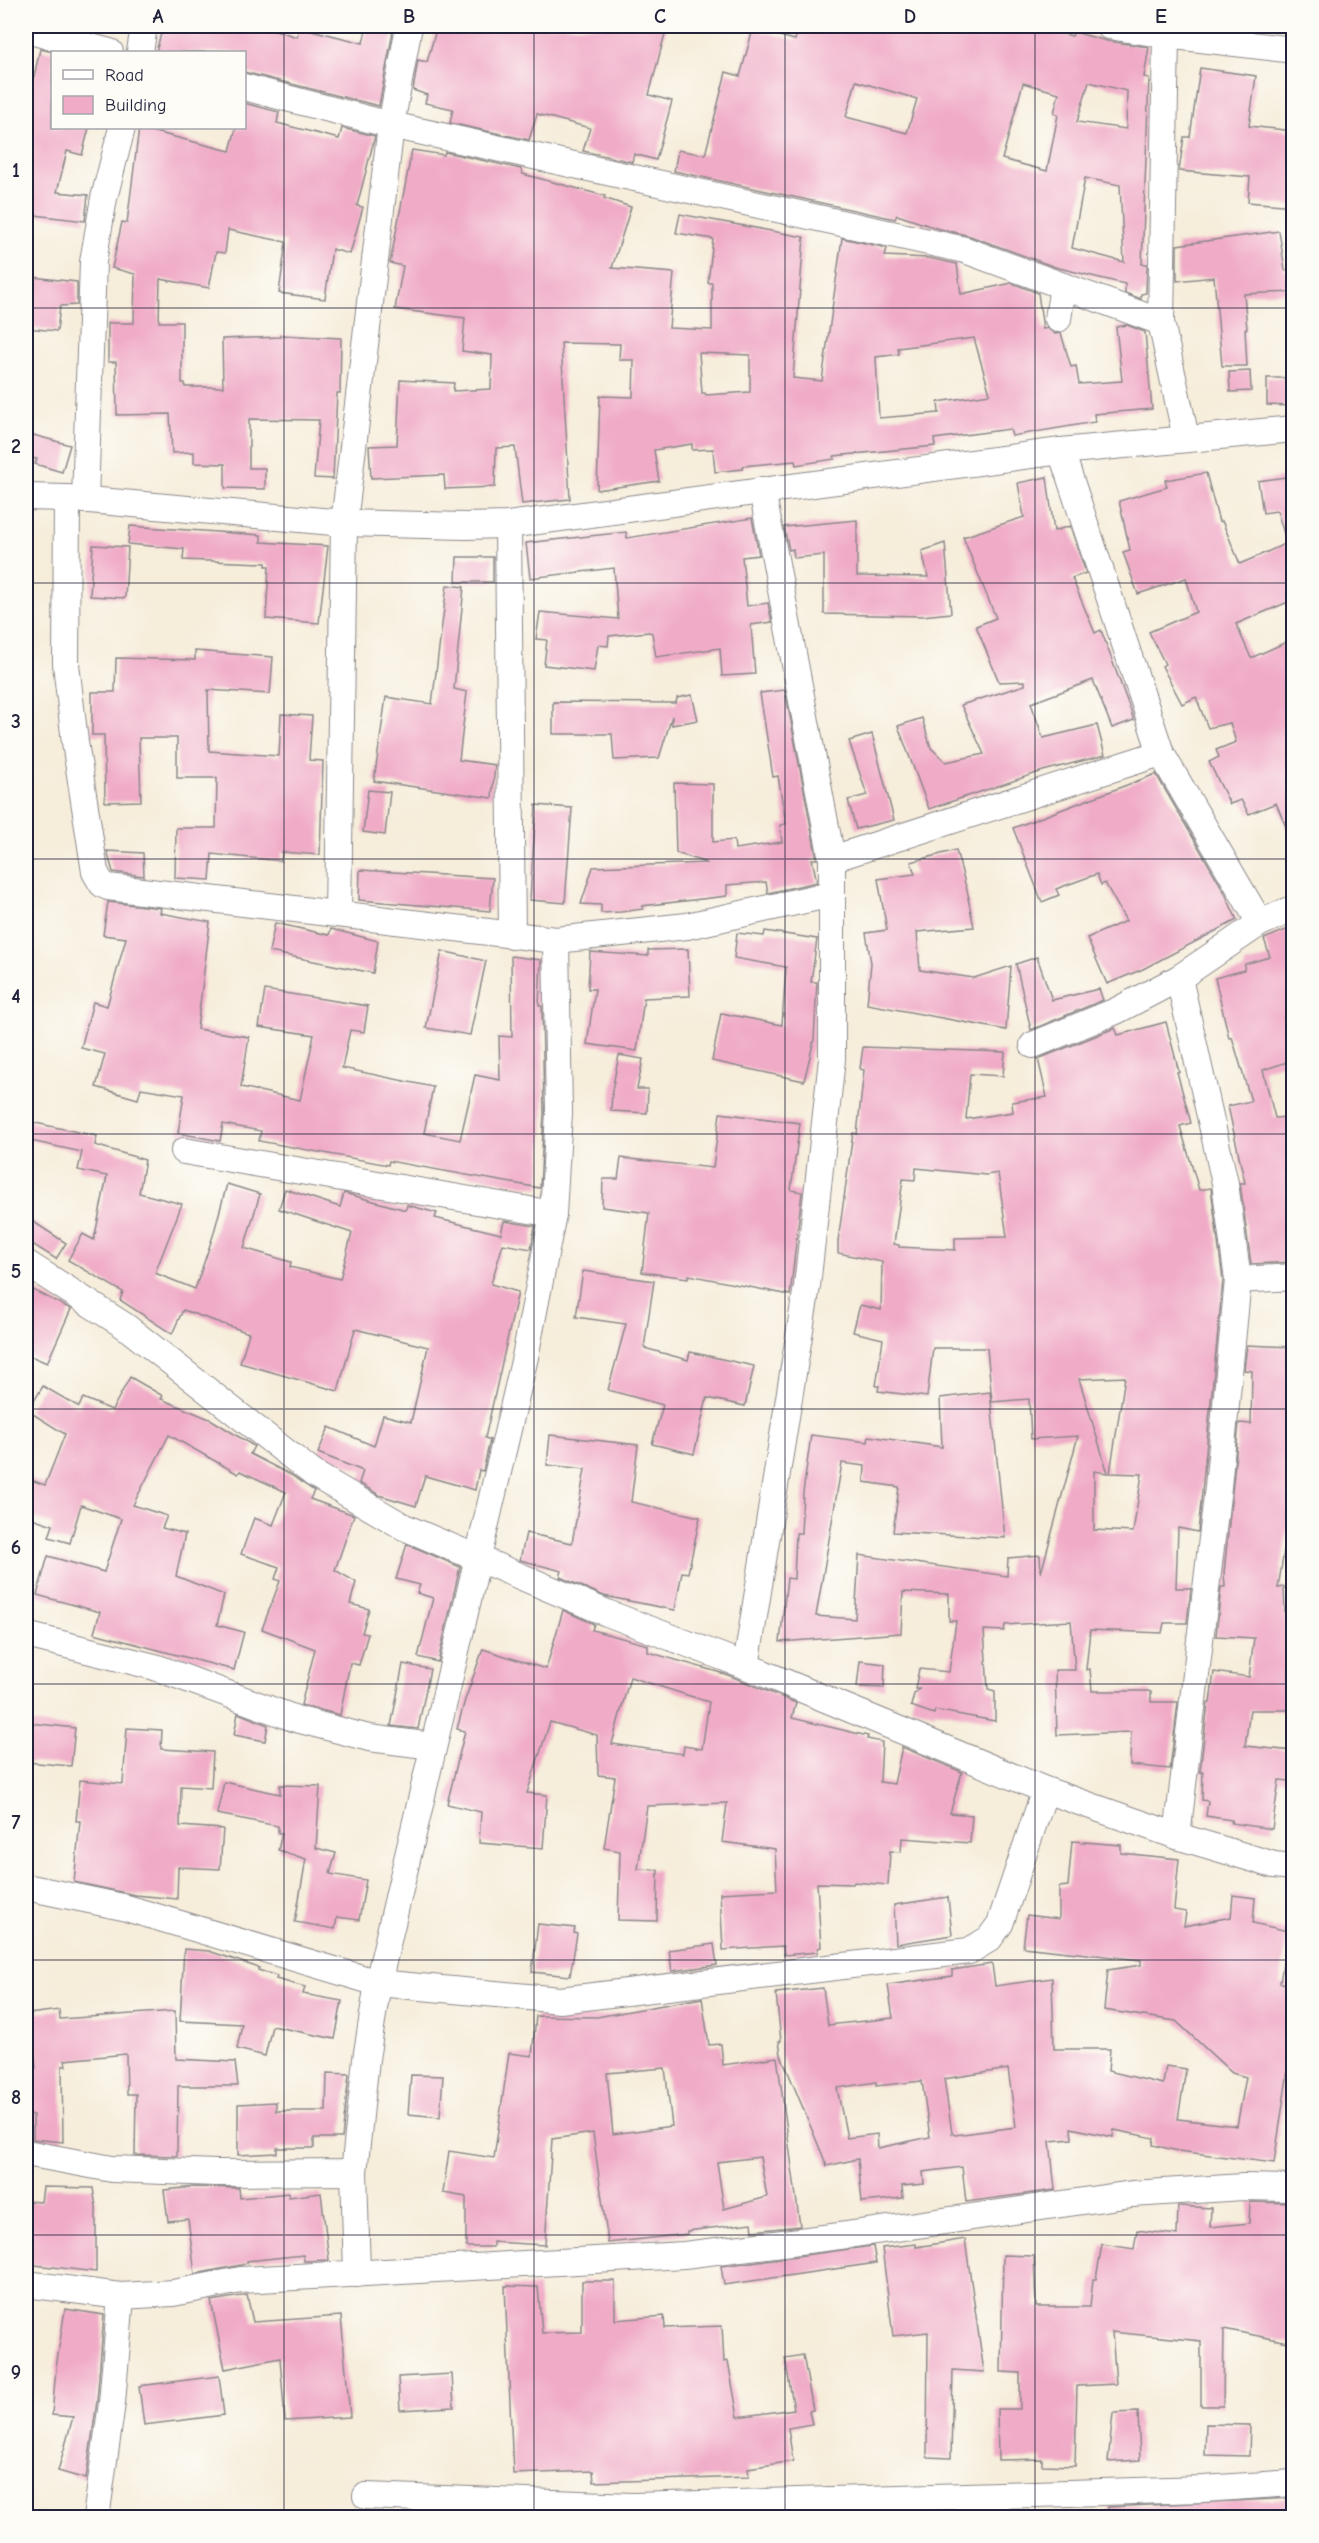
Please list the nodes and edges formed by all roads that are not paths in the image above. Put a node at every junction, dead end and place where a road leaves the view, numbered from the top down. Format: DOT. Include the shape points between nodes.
graph roads {
  1 [pos="144,26"];
  2 [pos="409,26"];
  3 [pos="1109,26"];
  4 [pos="26,30"];
  5 [pos="1166,30"];
  6 [pos="1293,50"];
  7 [pos="106,51"];
  8 [pos="140,51"];
  9 [pos="246,88"];
  10 [pos="392,126"];
  11 [pos="122,129"];
  12 [pos="1063,286"];
  13 [pos="1058,319"];
  14 [pos="1161,322"];
  15 [pos="1293,429"];
  16 [pos="1186,438"];
  17 [pos="1061,451"];
  18 [pos="762,490"];
  19 [pos="26,497"];
  20 [pos="76,499"];
  21 [pos="344,522"];
  22 [pos="508,525"];
  23 [pos="1161,753"];
  24 [pos="832,859"];
  25 [pos="832,894"];
  26 [pos="1293,908"];
  27 [pos="338,914"];
  28 [pos="1260,923"];
  29 [pos="512,936"];
  30 [pos="556,940"];
  31 [pos="1179,978"];
  32 [pos="1033,1045"];
  33 [pos="184,1151"];
  34 [pos="553,1214"];
  35 [pos="26,1263"];
  36 [pos="1293,1277"];
  37 [pos="1238,1280"];
  38 [pos="477,1558"];
  39 [pos="26,1635"];
  40 [pos="746,1666"];
  41 [pos="434,1746"];
  42 [pos="1045,1790"];
  43 [pos="1176,1836"];
  44 [pos="1293,1867"];
  45 [pos="26,1887"];
  46 [pos="378,1983"];
  47 [pos="26,2153"];
  48 [pos="354,2172"];
  49 [pos="1293,2188"];
  50 [pos="357,2274"];
  51 [pos="26,2284"];
  52 [pos="121,2296"];
  53 [pos="1293,2483"];
  54 [pos="366,2496"];
  55 [pos="96,2517"];
  1 -- 8 [label="street"];
  2 -- 10 [label="street"];
  3 -- 5 [label="street"];
  4 -- 7 [label="street"];
  5 -- 6 [label="street"];
  5 -- 14 [label="street"];
  9 -- 10 [label="street"];
  10 -- 12 [label="street" via="965,250"];
  10 -- 21 [label="street"];
  11 -- 20 [label="street" via="93,262"];
  12 -- 13 [label="street"];
  12 -- 14 [label="street"];
  14 -- 16 [label="street"];
  15 -- 16 [label="street"];
  16 -- 17 [label="street"];
  17 -- 18 [label="street"];
  17 -- 23 [label="street"];
  18 -- 22 [label="street"];
  18 -- 24 [label="street"];
  19 -- 20 [label="street"];
  20 -- 21 [label="street"];
  20 -- 27 [label="street" via="66,664 98,879 114,889"];
  21 -- 22 [label="street"];
  21 -- 27 [label="street"];
  22 -- 29 [label="street"];
  23 -- 24 [label="street"];
  23 -- 28 [label="street"];
  24 -- 25 [label="street"];
  25 -- 30 [label="street" via="687,927"];
  25 -- 40 [label="street" via="832,1059 807,1286"];
  26 -- 28 [label="street"];
  27 -- 29 [label="street"];
  28 -- 31 [label="street"];
  29 -- 30 [label="street"];
  30 -- 34 [label="street" via="559,1113"];
  31 -- 32 [label="street" via="1116,1011"];
  31 -- 37 [label="street" via="1225,1183"];
  33 -- 34 [label="street"];
  34 -- 38 [label="street" via="525,1357"];
  35 -- 38 [label="street" via="125,1326 314,1474 404,1527"];
  36 -- 37 [label="street"];
  37 -- 43 [label="street" via="1218,1487"];
  38 -- 40 [label="street"];
  38 -- 41 [label="street"];
  39 -- 41 [label="street" via="155,1667 296,1719 369,1738"];
  40 -- 42 [label="street"];
  41 -- 46 [label="street"];
  42 -- 43 [label="street"];
  42 -- 46 [label="street" via="1000,1924 989,1939 969,1951 561,2000"];
  43 -- 44 [label="street"];
  45 -- 46 [label="street" via="123,1907"];
  46 -- 48 [label="street"];
  47 -- 48 [label="street" via="112,2169"];
  48 -- 50 [label="street"];
  49 -- 50 [label="street" via="1132,2194 684,2254"];
  50 -- 52 [label="street" via="241,2280 173,2293"];
  51 -- 52 [label="street"];
  52 -- 55 [label="street" via="112,2403"];
  53 -- 54 [label="street" via="633,2506"];
}
